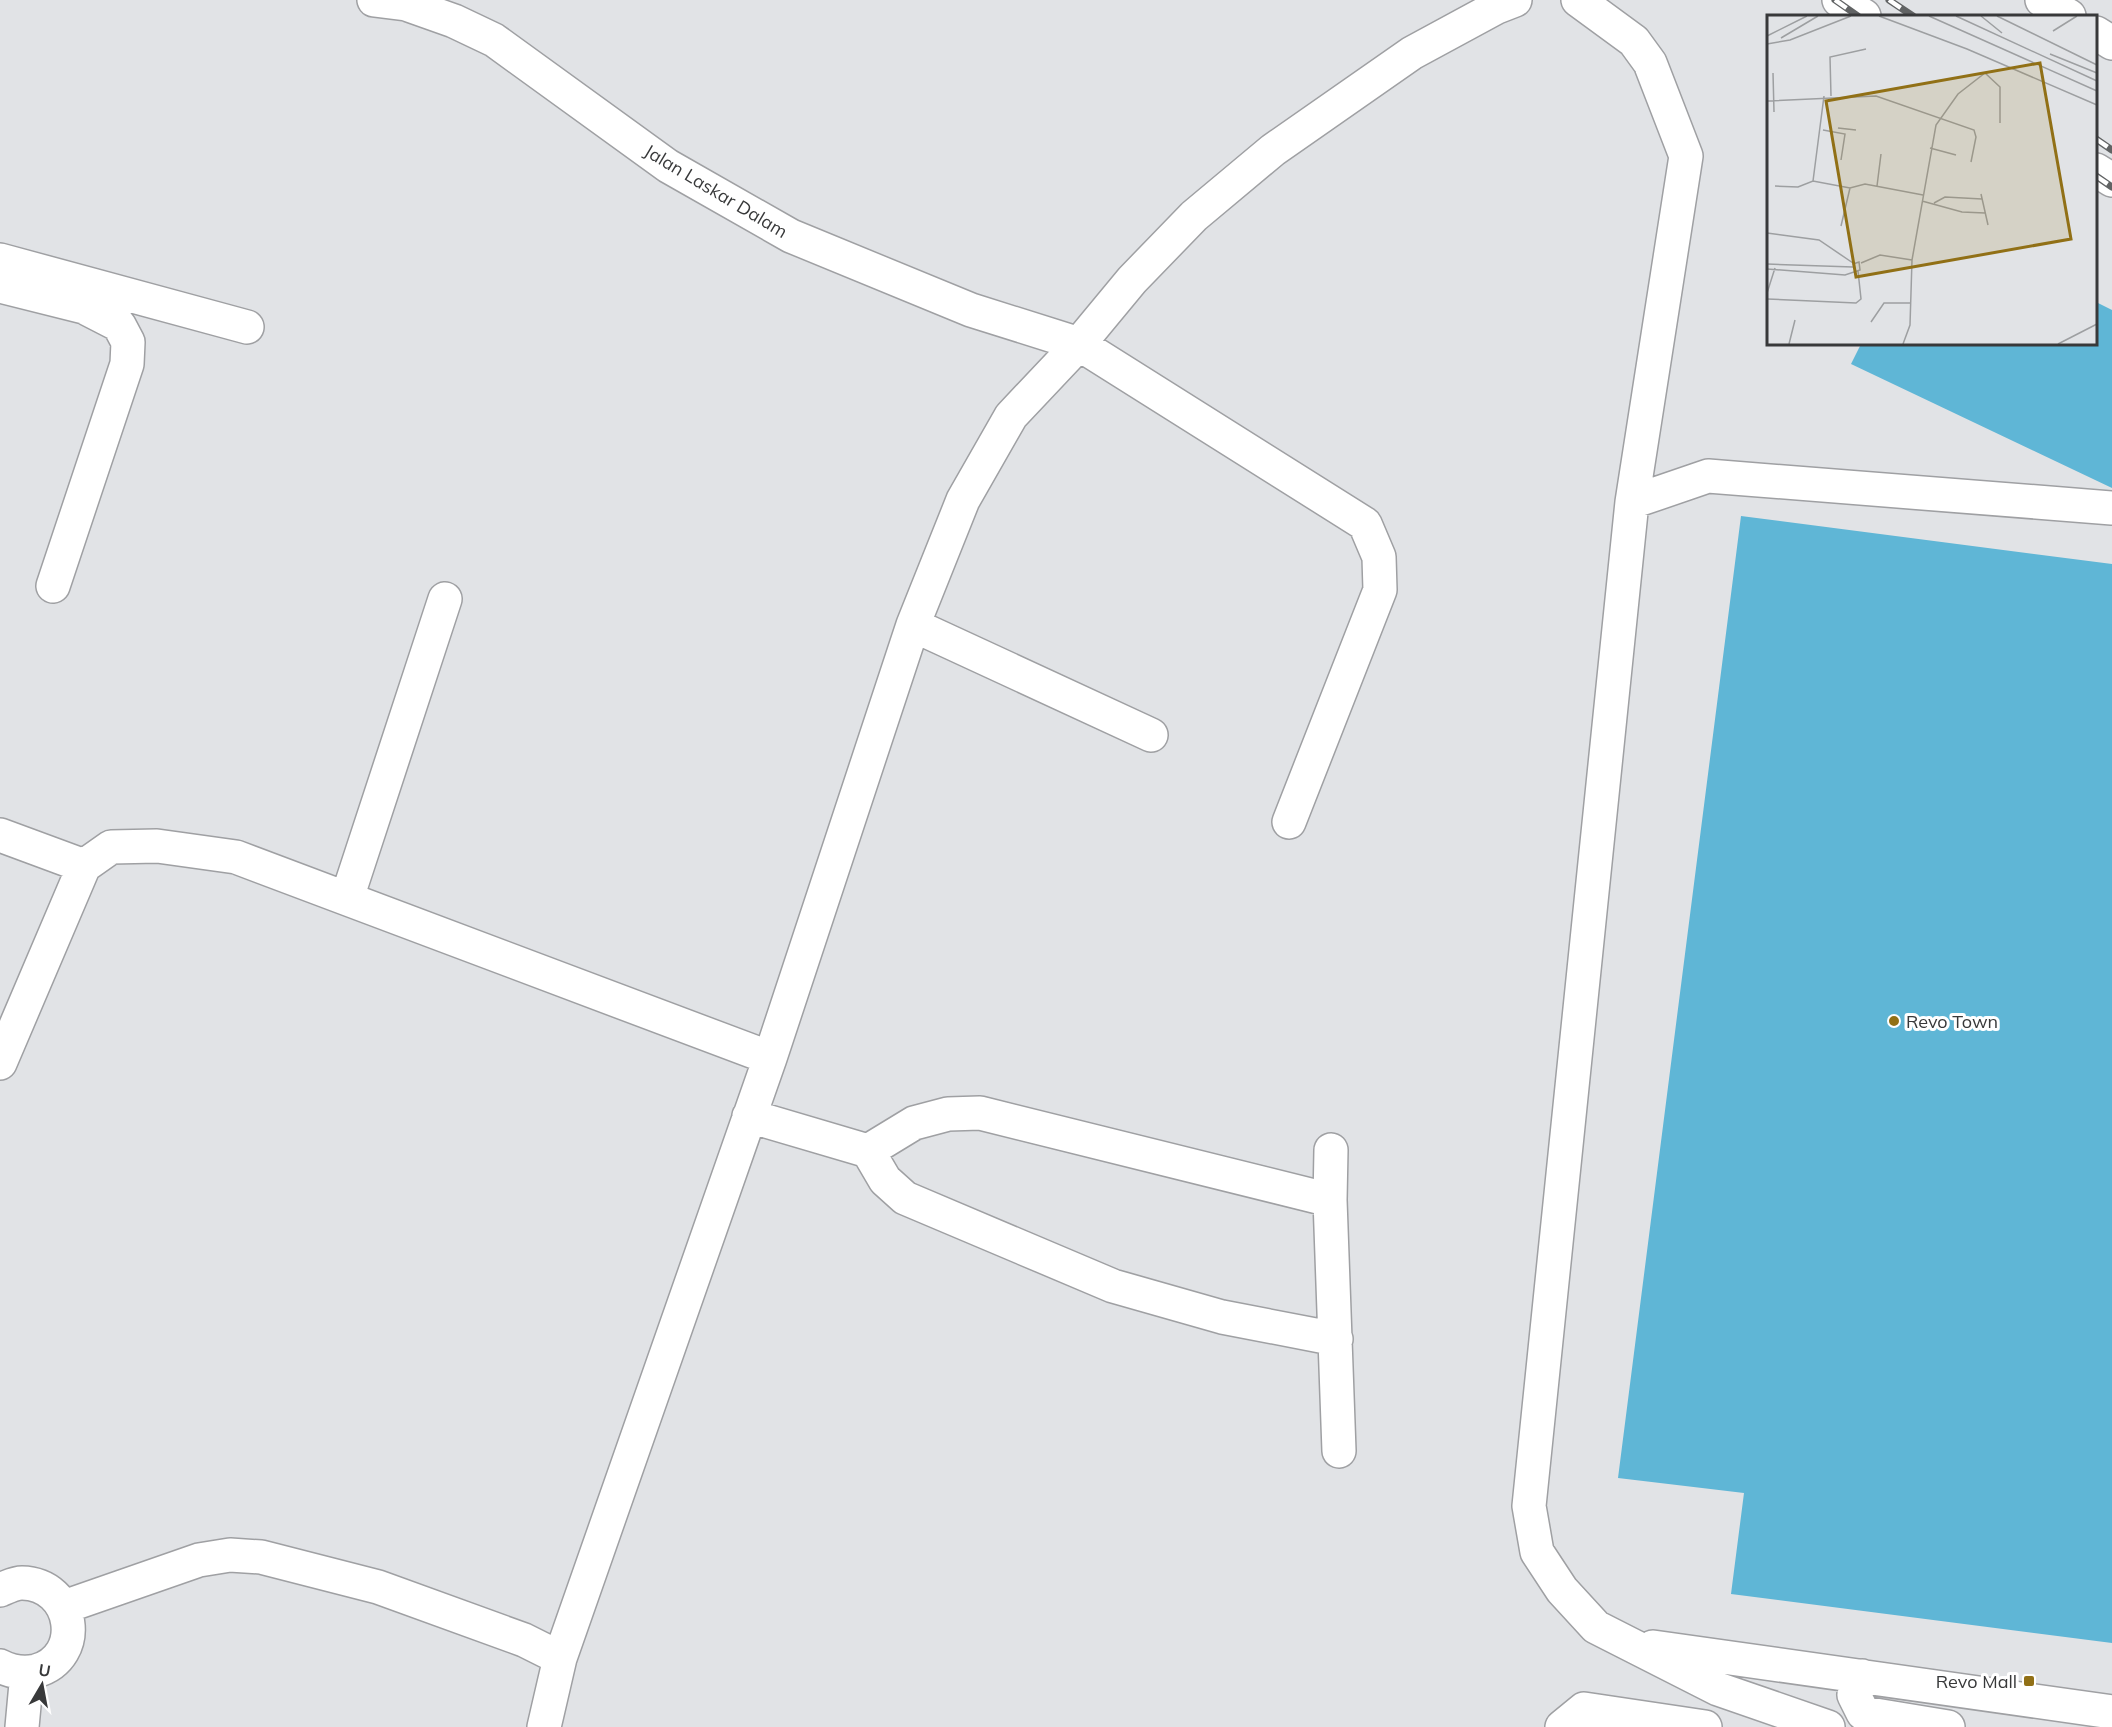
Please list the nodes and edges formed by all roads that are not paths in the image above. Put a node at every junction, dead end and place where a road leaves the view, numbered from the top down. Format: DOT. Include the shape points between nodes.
graph roads {
  1 [pos="374,0"];
  2 [pos="1515,0"];
  3 [pos="1578,0"];
  4 [pos="1839,0"];
  5 [pos="2042,0"];
  6 [pos="1862,15"];
  7 [pos="2067,15"];
  8 [pos="2097,34"];
  9 [pos="2112,43"];
  10 [pos="2097,171"];
  11 [pos="2112,180"];
  12 [pos="0,260"];
  13 [pos="0,286"];
  14 [pos="247,327"];
  15 [pos="1079,344"];
  16 [pos="1632,502"];
  17 [pos="2112,508"];
  18 [pos="53,586"];
  19 [pos="445,599"];
  20 [pos="913,625"];
  21 [pos="1151,735"];
  22 [pos="1289,822"];
  23 [pos="0,835"];
  24 [pos="84,866"];
  25 [pos="347,898"];
  26 [pos="770,1058"];
  27 [pos="0,1063"];
  28 [pos="749,1116"];
  29 [pos="868,1150"];
  30 [pos="1331,1150"];
  31 [pos="1330,1200"];
  32 [pos="1336,1339"];
  33 [pos="1339,1451"];
  34 [pos="0,1590"];
  35 [pos="64,1607"];
  36 [pos="1628,1643"];
  37 [pos="560,1658"];
  38 [pos="13,1670"];
  39 [pos="1862,1676"];
  40 [pos="2112,1712"];
  41 [pos="22,1727"];
  42 [pos="544,1727"];
  43 [pos="1562,1727"];
  44 [pos="1705,1727"];
  45 [pos="1828,1727"];
  46 [pos="1848,1727"];
  47 [pos="1948,1727"];
  1 -- 15 [label="main road, Jalan Laskar Dalam" via="406,4 494,40 668,166 790,236 971,310"];
  2 -- 15 [label="main road" via="1412,53 1273,150 1194,216 1132,280"];
  3 -- 16 [label="main road" via="1634,41 1650,63 1686,156"];
  4 -- 6 [label="main road"];
  5 -- 7 [label="main road"];
  8 -- 9 [label="main road"];
  10 -- 11 [label="main road"];
  12 -- 14 [label="main road"];
  13 -- 18 [label="main road" via="84,307 119,325 128,342 127,364"];
  15 -- 20 [label="main road" via="1011,416 963,500"];
  15 -- 22 [label="main road, Jalan Laskar Dalam" via="1365,525 1370,535 1379,557 1380,591"];
  16 -- 17 [label="main road" via="1708,476"];
  16 -- 36 [label="main road" via="1529,1506 1537,1552 1562,1590 1596,1627"];
  19 -- 25 [label="main road"];
  20 -- 21 [label="main road"];
  20 -- 26 [label="main road"];
  23 -- 24 [label="main road"];
  24 -- 25 [label="main road" via="111,848 157,846 236,856"];
  24 -- 27 [label="main road"];
  25 -- 26 [label="main road"];
  26 -- 28 [label="main road"];
  28 -- 29 [label="main road"];
  28 -- 37 [label="main road"];
  29 -- 31 [label="main road" via="914,1123 948,1114 980,1113"];
  29 -- 32 [label="main road" via="885,1180 905,1198 1113,1286 1222,1317"];
  30 -- 31 [label="main road"];
  31 -- 32 [label="main road"];
  32 -- 33 [label="main road"];
  34 -- 35 [label="main road" via="20,1582 37,1585 53,1593"];
  35 -- 37 [label="main road" via="199,1560 230,1555 261,1557 378,1587 524,1640"];
  35 -- 38 [label="main road" via="67,1642 58,1657 44,1669"];
  36 -- 39 [label="main road"];
  36 -- 45 [label="main road" via="1718,1689"];
  37 -- 42 [label="main road"];
  38 -- 41 [label="main road"];
  39 -- 40 [label="main road"];
  39 -- 46 [label="main road" via="1843,1686 1836,1712"];
  39 -- 47 [label="main road" via="1854,1695 1863,1713"];
  43 -- 44 [label="main road" via="1584,1709"];
}
